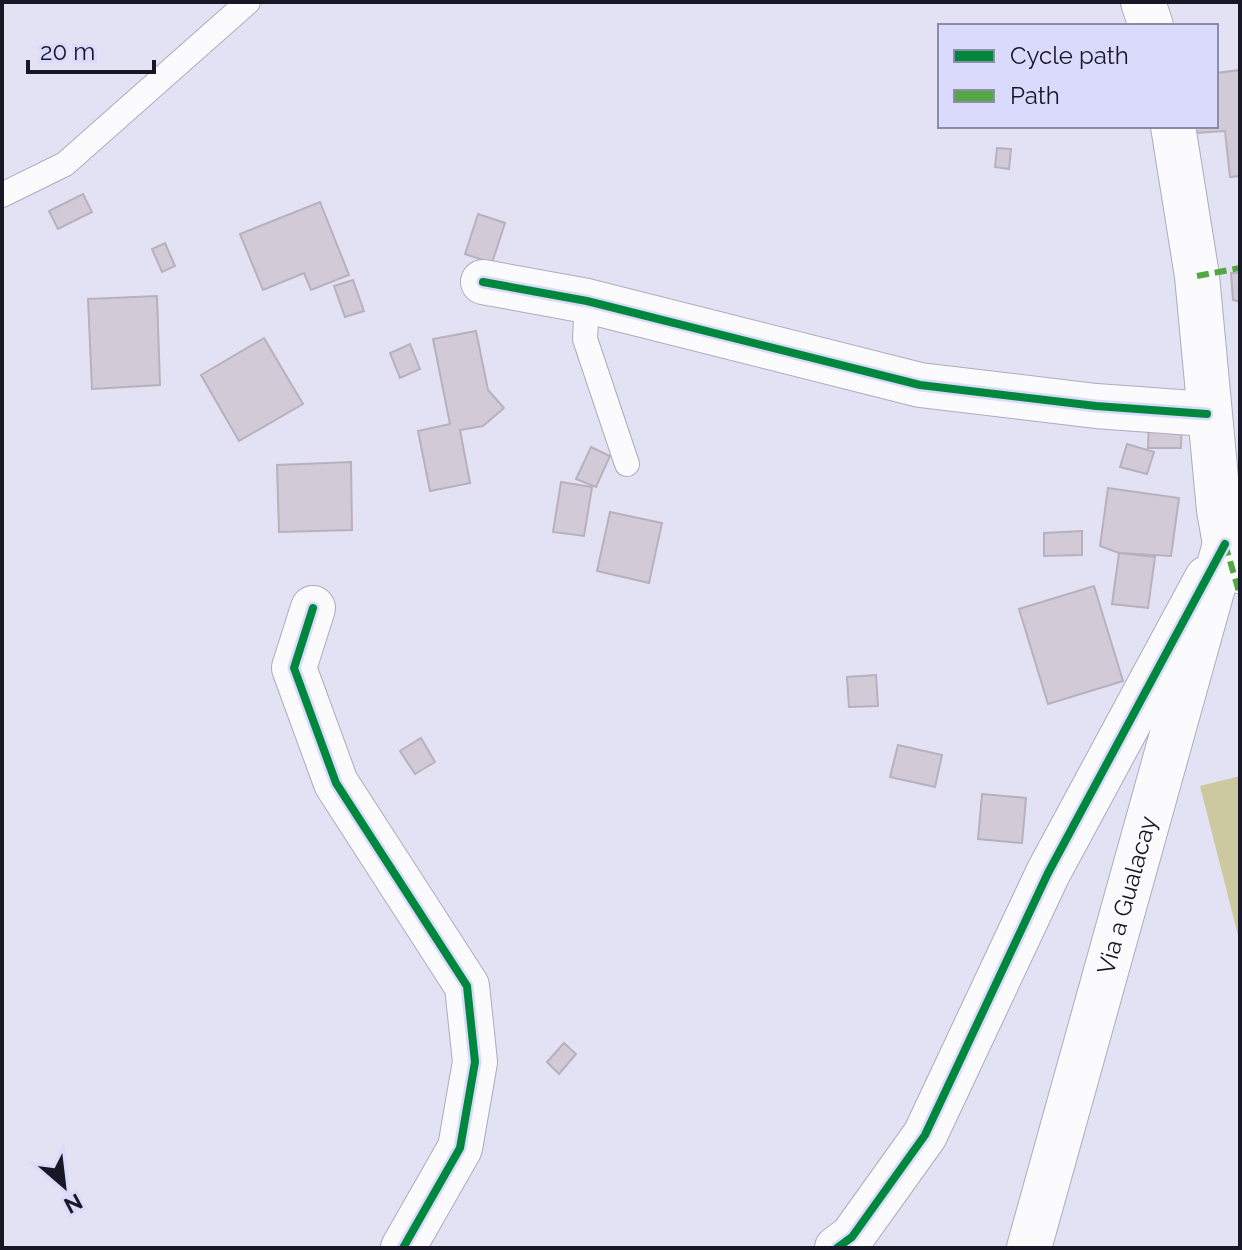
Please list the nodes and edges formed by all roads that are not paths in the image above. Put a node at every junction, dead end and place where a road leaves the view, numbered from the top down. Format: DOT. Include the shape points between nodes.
graph roads {
  1 [pos="248,2"];
  2 [pos="1143,2"];
  3 [pos="1150,24"];
  4 [pos="1173,128"];
  5 [pos="2,195"];
  6 [pos="483,282"];
  7 [pos="587,301"];
  8 [pos="1207,414"];
  9 [pos="627,464"];
  10 [pos="1232,558"];
  11 [pos="313,608"];
  12 [pos="403,1248"];
  13 [pos="837,1248"];
  14 [pos="1029,1248"];
  1 -- 5 [label="lane" via="65,164"];
  2 -- 3 [label="street"];
  4 -- 8 [label="street" via="1197,276"];
  6 -- 7 [label="street"];
  7 -- 8 [label="street" via="920,385"];
  7 -- 9 [label="lane" via="585,339"];
  8 -- 10 [label="street"];
  10 -- 13 [label="street" via="1048,873 925,1135 852,1237"];
  10 -- 14 [label="street, Via a Gualacay"];
  11 -- 12 [label="street" via="294,668 336,783 467,986 475,1062 460,1148"];
}
